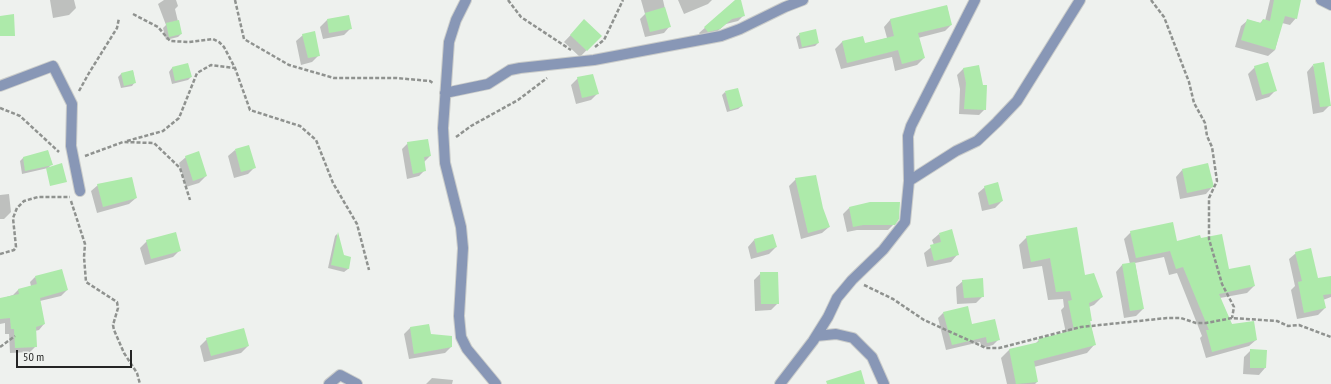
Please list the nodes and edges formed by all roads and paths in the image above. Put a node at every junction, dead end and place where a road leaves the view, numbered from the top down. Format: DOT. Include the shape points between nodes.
graph roads {
  1 [pos="235,0"];
  2 [pos="466,0"];
  3 [pos="508,0"];
  4 [pos="623,0"];
  5 [pos="804,0"];
  6 [pos="975,0"];
  7 [pos="1080,0"];
  8 [pos="1151,0"];
  9 [pos="1321,0"];
  10 [pos="1331,5"];
  11 [pos="133,14"];
  12 [pos="119,18"];
  13 [pos="593,48"];
  14 [pos="564,62"];
  15 [pos="235,68"];
  16 [pos="0,86"];
  17 [pos="445,93"];
  18 [pos="72,104"];
  19 [pos="0,108"];
  20 [pos="122,142"];
  21 [pos="444,145"];
  22 [pos="75,160"];
  23 [pos="909,181"];
  24 [pos="75,192"];
  25 [pos="70,197"];
  26 [pos="190,200"];
  27 [pos="0,254"];
  28 [pos="369,270"];
  29 [pos="852,280"];
  30 [pos="1232,318"];
  31 [pos="14,336"];
  32 [pos="816,336"];
  33 [pos="1331,337"];
  34 [pos="0,347"];
  35 [pos="140,384"];
  36 [pos="329,384"];
  37 [pos="356,384"];
  38 [pos="496,384"];
  39 [pos="780,384"];
  40 [pos="884,384"];
  1 -- 17 [label="path" via="244,39 289,65 334,78 430,81"];
  2 -- 17 [label="street" via="449,42"];
  3 -- 14 [label="path" via="520,17 572,51"];
  4 -- 13 [label="path" via="604,40"];
  5 -- 14 [label="street" via="721,36 610,58"];
  6 -- 23 [label="street" via="911,126 908,136"];
  7 -- 23 [label="street" via="1017,101 977,141 956,151"];
  8 -- 30 [label="path" via="1164,17 1212,147 1217,181 1209,198 1209,239 1222,284 1234,307"];
  9 -- 10 [label="street"];
  11 -- 15 [label="path" via="158,26 170,41 213,39 224,47"];
  12 -- 18 [label="path" via="117,28"];
  14 -- 17 [label="street" via="510,70 488,84"];
  14 -- 21 [label="path" via="518,100 471,126"];
  15 -- 20 [label="path" via="211,65 197,73 179,118 163,132"];
  15 -- 28 [label="path" via="250,110 300,126 316,140 333,183 357,224"];
  16 -- 18 [label="street" via="53,66"];
  17 -- 21 [label="street"];
  18 -- 22 [label="street" via="71,146"];
  19 -- 22 [label="path" via="20,116 68,162"];
  20 -- 22 [label="path"];
  20 -- 26 [label="path" via="154,143 180,168"];
  21 -- 38 [label="street" via="448,180 461,227 461,337 467,349"];
  22 -- 24 [label="street"];
  23 -- 29 [label="street" via="905,222 883,250"];
  24 -- 25 [label="path"];
  25 -- 27 [label="path" via="38,197 24,201 17,208 13,218 16,247"];
  25 -- 35 [label="path" via="85,244 86,282 117,302 114,330 124,353 137,373"];
  29 -- 30 [label="path" via="893,299 924,320 986,348 999,348 1088,326 1168,318 1181,318 1196,323"];
  29 -- 32 [label="street" via="837,298"];
  30 -- 33 [label="path" via="1277,321 1288,326 1299,324"];
  31 -- 34 [label="path"];
  32 -- 39 [label="street"];
  32 -- 40 [label="street" via="836,334 853,338 872,357"];
  36 -- 37 [label="street" via="340,375"];
}
